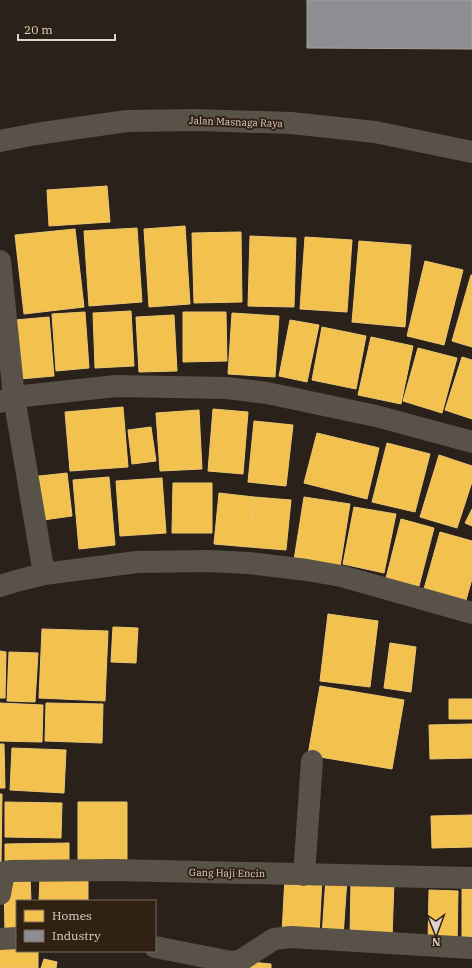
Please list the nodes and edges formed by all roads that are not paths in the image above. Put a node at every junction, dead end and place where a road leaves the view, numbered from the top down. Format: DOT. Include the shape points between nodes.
graph roads {
  1 [pos="0,141"];
  2 [pos="472,152"];
  3 [pos="0,260"];
  4 [pos="7,399"];
  5 [pos="472,442"];
  6 [pos="44,574"];
  7 [pos="0,586"];
  8 [pos="472,613"];
  9 [pos="312,761"];
  10 [pos="304,875"];
  11 [pos="472,878"];
  12 [pos="0,894"];
  13 [pos="16,938"];
  14 [pos="0,939"];
  15 [pos="156,946"];
  16 [pos="472,948"];
  1 -- 2 [label="street, Jalan Masnaga Raya" via="127,122 197,120 291,123 375,132"];
  3 -- 4 [label="street"];
  4 -- 5 [label="street" via="116,386 227,388 267,393 376,416"];
  4 -- 6 [label="street"];
  6 -- 7 [label="street"];
  6 -- 8 [label="street" via="137,562 250,563 341,576"];
  9 -- 10 [label="street"];
  10 -- 11 [label="street, Gang Haji Encin"];
  10 -- 12 [label="street, Gang Haji Encin" via="115,870 10,871 4,872"];
  13 -- 14 [label="street"];
  15 -- 16 [label="street" via="231,962 240,961 274,939 291,937"];
}
